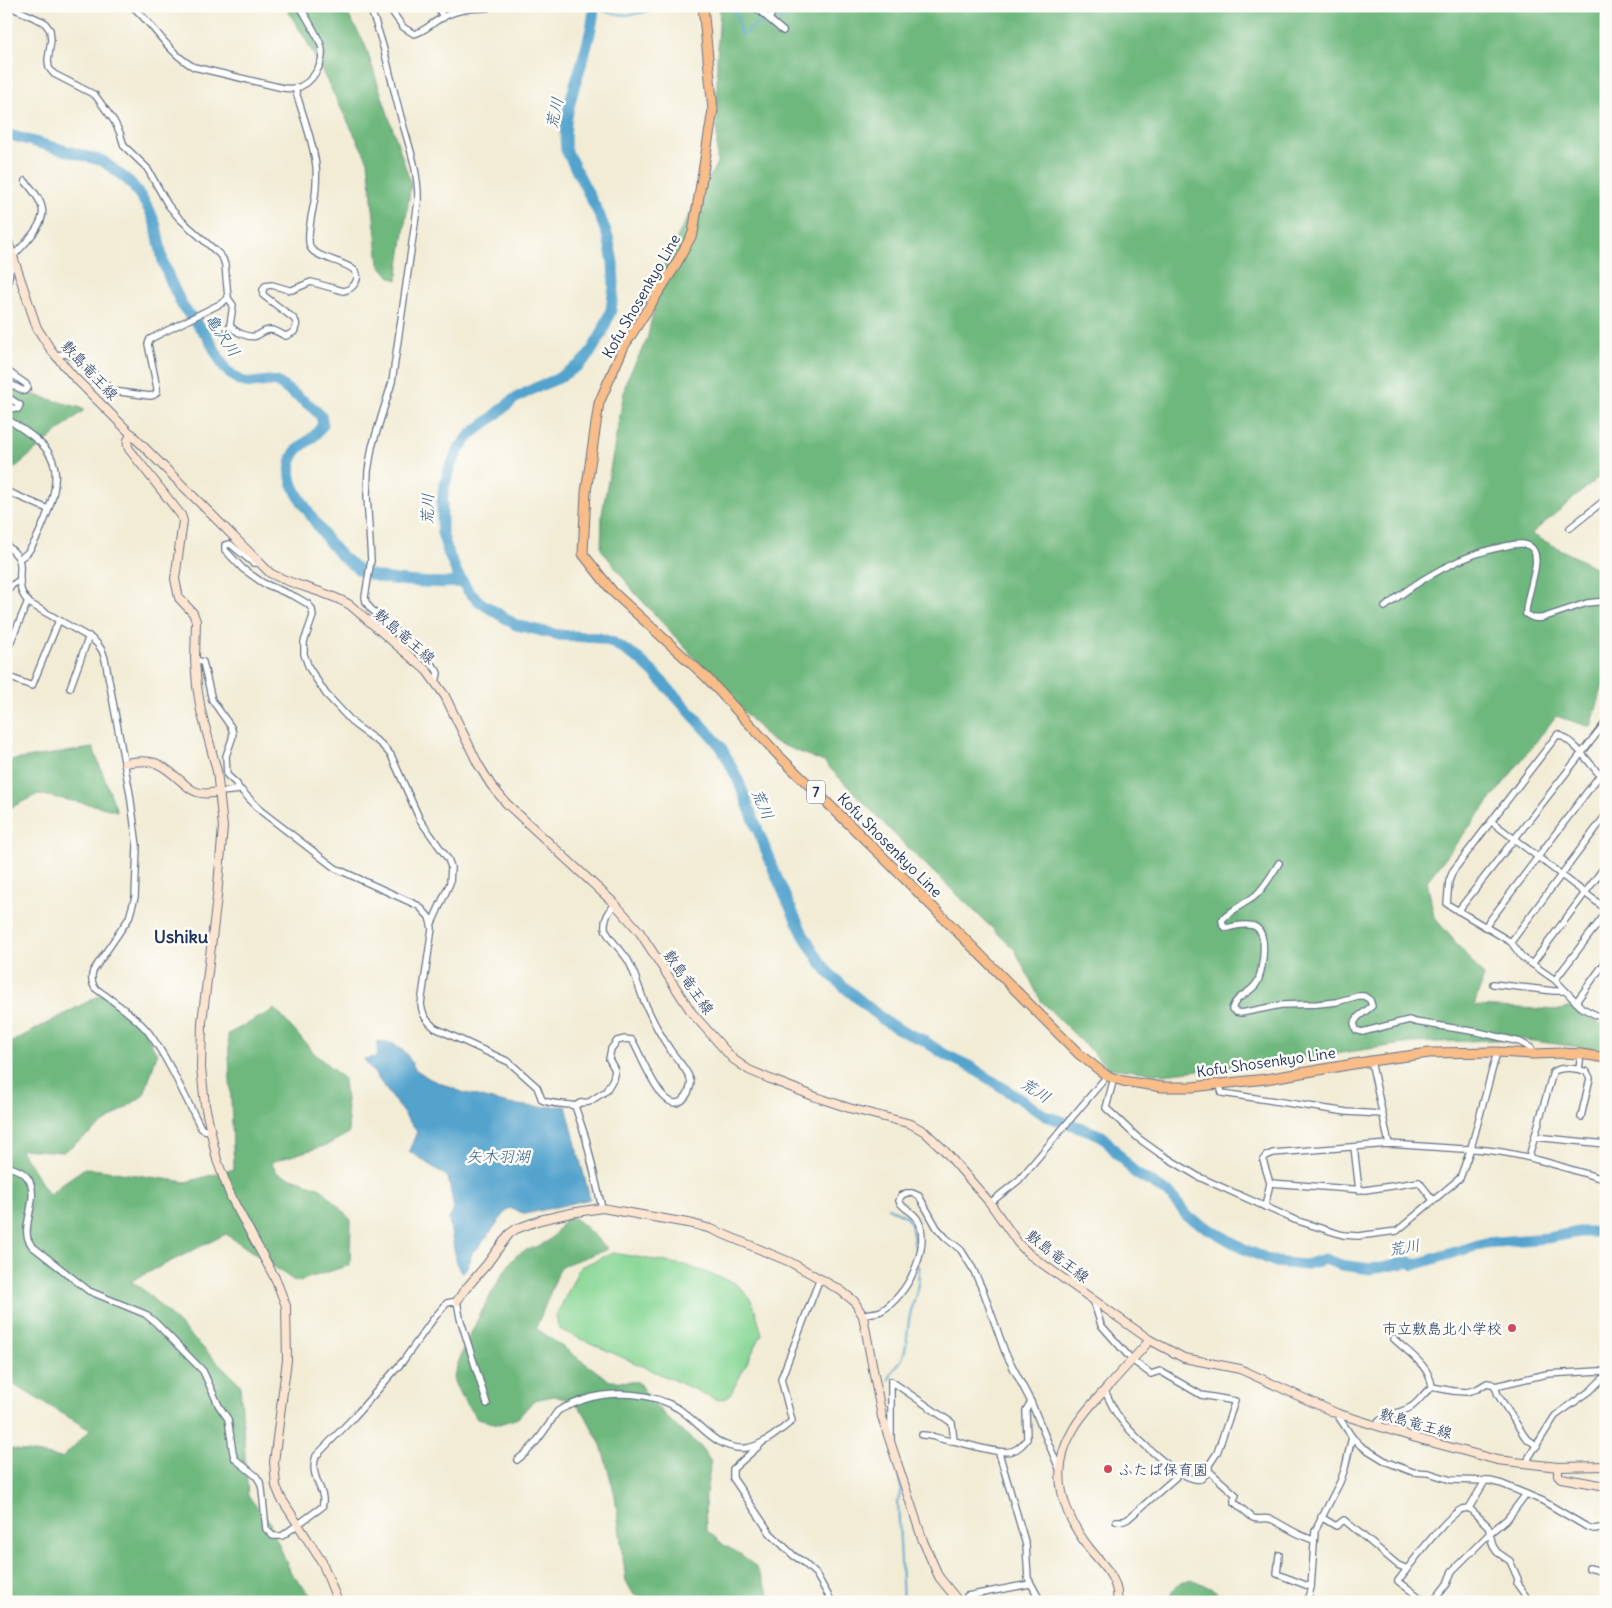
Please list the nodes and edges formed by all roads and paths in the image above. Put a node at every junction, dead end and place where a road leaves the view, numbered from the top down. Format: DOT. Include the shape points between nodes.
graph roads {
  1 [pos="11,6"];
  2 [pos="132,6"];
  3 [pos="300,6"];
  4 [pos="369,6"];
  5 [pos="388,6"];
  6 [pos="438,6"];
  7 [pos="487,6"];
  8 [pos="703,6"];
  9 [pos="754,6"];
  10 [pos="773,6"];
  11 [pos="443,18"];
  12 [pos="769,18"];
  13 [pos="783,31"];
  14 [pos="294,88"];
  15 [pos="25,181"];
  16 [pos="6,236"];
  17 [pos="14,256"];
  18 [pos="6,294"];
  19 [pos="228,298"];
  20 [pos="56,355"];
  21 [pos="6,370"];
  22 [pos="6,382"];
  23 [pos="6,396"];
  24 [pos="6,406"];
  25 [pos="6,418"];
  26 [pos="132,434"];
  27 [pos="6,491"];
  28 [pos="1606,499"];
  29 [pos="48,508"];
  30 [pos="1570,528"];
  31 [pos="6,545"];
  32 [pos="19,559"];
  33 [pos="258,562"];
  34 [pos="20,580"];
  35 [pos="6,594"];
  36 [pos="1606,600"];
  37 [pos="28,601"];
  38 [pos="1385,606"];
  39 [pos="59,620"];
  40 [pos="89,636"];
  41 [pos="6,652"];
  42 [pos="195,660"];
  43 [pos="6,676"];
  44 [pos="436,683"];
  45 [pos="70,688"];
  46 [pos="1606,695"];
  47 [pos="1606,702"];
  48 [pos="1606,722"];
  49 [pos="1582,753"];
  50 [pos="125,763"];
  51 [pos="1606,767"];
  52 [pos="1599,775"];
  53 [pos="1606,782"];
  54 [pos="239,789"];
  55 [pos="220,792"];
  56 [pos="1606,815"];
  57 [pos="1492,822"];
  58 [pos="1513,840"];
  59 [pos="1537,858"];
  60 [pos="1279,863"];
  61 [pos="1606,865"];
  62 [pos="1561,875"];
  63 [pos="1584,893"];
  64 [pos="615,904"];
  65 [pos="1458,911"];
  66 [pos="1606,911"];
  67 [pos="432,923"];
  68 [pos="1485,927"];
  69 [pos="1511,942"];
  70 [pos="1606,961"];
  71 [pos="1532,964"];
  72 [pos="1555,980"];
  73 [pos="1493,984"];
  74 [pos="1564,991"];
  75 [pos="1576,1002"];
  76 [pos="1605,1018"];
  77 [pos="1497,1052"];
  78 [pos="1534,1054"];
  79 [pos="1581,1054"];
  80 [pos="1606,1058"];
  81 [pos="1371,1061"];
  82 [pos="1578,1069"];
  83 [pos="1111,1077"];
  84 [pos="1219,1083"];
  85 [pos="575,1106"];
  86 [pos="1381,1114"];
  87 [pos="1581,1116"];
  88 [pos="211,1131"];
  89 [pos="1534,1137"];
  90 [pos="1388,1144"];
  91 [pos="1606,1144"];
  92 [pos="1354,1147"];
  93 [pos="1471,1148"];
  94 [pos="1529,1157"];
  95 [pos="6,1166"];
  96 [pos="1606,1180"];
  97 [pos="1270,1183"];
  98 [pos="1359,1190"];
  99 [pos="1433,1200"];
  100 [pos="990,1203"];
  101 [pos="1265,1207"];
  102 [pos="602,1208"];
  103 [pos="820,1278"];
  104 [pos="457,1300"];
  105 [pos="1093,1300"];
  106 [pos="862,1314"];
  107 [pos="1394,1339"];
  108 [pos="1150,1340"];
  109 [pos="1132,1360"];
  110 [pos="1606,1374"];
  111 [pos="1495,1386"];
  112 [pos="1432,1387"];
  113 [pos="1105,1390"];
  114 [pos="1031,1402"];
  115 [pos="487,1404"];
  116 [pos="1336,1413"];
  117 [pos="1374,1425"];
  118 [pos="922,1435"];
  119 [pos="1352,1437"];
  120 [pos="954,1441"];
  121 [pos="762,1442"];
  122 [pos="891,1444"];
  123 [pos="1537,1446"];
  124 [pos="999,1453"];
  125 [pos="517,1460"];
  126 [pos="1527,1464"];
  127 [pos="1606,1466"];
  128 [pos="1558,1467"];
  129 [pos="1209,1471"];
  130 [pos="1178,1472"];
  131 [pos="1061,1474"];
  132 [pos="1484,1481"];
  133 [pos="1606,1486"];
  134 [pos="1526,1494"];
  135 [pos="1470,1508"];
  136 [pos="1321,1517"];
  137 [pos="1116,1521"];
  138 [pos="299,1524"];
  139 [pos="1606,1527"];
  140 [pos="1490,1533"];
  141 [pos="1314,1540"];
  142 [pos="1279,1555"];
  143 [pos="1589,1568"];
  144 [pos="1407,1569"];
  145 [pos="1606,1574"];
  146 [pos="1030,1584"];
  147 [pos="1312,1586"];
  148 [pos="338,1602"];
  149 [pos="832,1602"];
  150 [pos="959,1602"];
  151 [pos="968,1602"];
  152 [pos="1041,1602"];
  153 [pos="1117,1602"];
  154 [pos="1307,1602"];
  155 [pos="1426,1602"];
  156 [pos="1434,1602"];
  157 [pos="1530,1602"];
  1 -- 19 [label="street" via="44,22 50,30 49,68 54,74 95,95 114,121 124,146 147,168 178,218 223,259"];
  2 -- 14 [label="street" via="174,53 194,67"];
  3 -- 14 [label="street" via="321,46 321,59 312,78"];
  4 -- 44 [label="street" via="416,168 419,192 392,382 368,471 371,560 365,593 370,608 436,669"];
  5 -- 11 [label="street" via="403,27 414,34"];
  6 -- 11 [label="street"];
  7 -- 11 [label="street" via="465,8"];
  8 -- 83 [label="main road, Kofu Shosenkyo Line / 7" via="714,110 693,233 624,346 599,403 586,492 582,554 613,592 706,677 781,758 1079,1054"];
  9 -- 12 [label="street"];
  10 -- 12 [label="street"];
  12 -- 13 [label="street"];
  14 -- 19 [label="street" via="316,166 309,244 318,256 351,267 357,280 352,288 343,291 311,282 292,290 265,286 263,295 296,320 294,332 286,336 272,330 252,336 235,330 230,326 233,305"];
  15 -- 17 [label="street" via="41,204 44,215"];
  16 -- 17 [label="street, 敷島竜王線"];
  17 -- 18 [label="street"];
  17 -- 20 [label="street, 敷島竜王線" via="37,328"];
  19 -- 20 [label="street" via="149,341 157,388 154,395 113,391 78,359 66,354"];
  20 -- 26 [label="street, 敷島竜王線"];
  21 -- 22 [label="street" via="28,388 24,391"];
  23 -- 24 [label="street" via="20,405 18,409"];
  25 -- 29 [label="street" via="44,446 51,456 56,480"];
  26 -- 33 [label="street, 敷島竜王線"];
  26 -- 42 [label="street" via="128,439 129,449 183,521 175,580 179,598 195,616"];
  27 -- 29 [label="street"];
  28 -- 30 [label="street"];
  29 -- 32 [label="street" via="37,538"];
  31 -- 32 [label="street"];
  32 -- 34 [label="street"];
  33 -- 44 [label="street, 敷島竜王線" via="284,580 350,605 427,671"];
  33 -- 67 [label="street" via="253,563 230,544 225,545 225,550 243,569 312,609 304,654 316,680 350,720 391,755 420,820 448,859 450,883"];
  34 -- 35 [label="street"];
  34 -- 37 [label="street" via="20,588"];
  36 -- 38 [label="street" via="1536,619 1526,614 1535,555 1528,546 1516,544 1486,550 1448,566"];
  37 -- 39 [label="street"];
  37 -- 41 [label="street"];
  39 -- 40 [label="street"];
  39 -- 43 [label="street" via="32,686"];
  40 -- 45 [label="street"];
  40 -- 50 [label="street" via="104,653"];
  42 -- 54 [label="street" via="203,662 212,700 231,727 233,733 226,756 228,776"];
  42 -- 55 [label="street" via="201,711"];
  44 -- 64 [label="street, 敷島竜王線" via="491,785 507,804"];
  46 -- 47 [label="street"];
  48 -- 49 [label="street"];
  49 -- 52 [label="street"];
  49 -- 57 [label="street" via="1558,734"];
  49 -- 58 [label="street"];
  50 -- 55 [label="street" via="142,760 159,764 192,790 204,794"];
  50 -- 88 [label="street" via="137,846 135,897 129,918 91,977 95,988 148,1032 201,1128"];
  51 -- 52 [label="street"];
  52 -- 53 [label="street"];
  52 -- 59 [label="street"];
  54 -- 55 [label="street"];
  54 -- 67 [label="street" via="261,811 335,868 419,906"];
  55 -- 88 [label="street" via="223,843 202,1022 201,1068"];
  56 -- 62 [label="street"];
  57 -- 58 [label="street"];
  57 -- 65 [label="street" via="1453,871 1449,881 1447,904"];
  58 -- 59 [label="street"];
  58 -- 65 [label="street"];
  59 -- 62 [label="street"];
  59 -- 68 [label="street"];
  60 -- 78 [label="street" via="1256,894 1222,920 1227,928 1240,924 1259,929 1264,947 1258,981 1249,992 1238,998 1232,1008 1236,1012 1364,996 1372,1006 1354,1023 1356,1030 1362,1032 1409,1020 1520,1042 1531,1048"];
  61 -- 63 [label="street"];
  62 -- 63 [label="street"];
  62 -- 69 [label="street"];
  63 -- 66 [label="street"];
  63 -- 71 [label="street"];
  64 -- 85 [label="street" via="606,918 606,931 628,960 655,1023 687,1072 691,1087 680,1101 665,1099 632,1040 625,1039 617,1041 611,1049 609,1059 615,1070 606,1091"];
  64 -- 100 [label="street, 敷島竜王線" via="639,931 692,1013 733,1059 770,1080 849,1108 910,1124 925,1132"];
  65 -- 68 [label="street"];
  66 -- 72 [label="street"];
  67 -- 85 [label="street" via="421,1004 427,1020 435,1028 509,1062 537,1087 542,1100 550,1104"];
  68 -- 69 [label="street"];
  69 -- 71 [label="street"];
  70 -- 75 [label="street"];
  71 -- 72 [label="street"];
  72 -- 74 [label="street"];
  73 -- 74 [label="street"];
  74 -- 75 [label="street"];
  75 -- 76 [label="street"];
  77 -- 78 [label="main road, Kofu Shosenkyo Line / 7"];
  77 -- 81 [label="main road, Kofu Shosenkyo Line / 7" via="1429,1053"];
  77 -- 93 [label="street"];
  78 -- 79 [label="main road, Kofu Shosenkyo Line / 7"];
  79 -- 80 [label="main road, Kofu Shosenkyo Line / 7"];
  79 -- 82 [label="street"];
  81 -- 84 [label="main road, Kofu Shosenkyo Line / 7" via="1266,1080"];
  81 -- 86 [label="street"];
  82 -- 87 [label="street" via="1587,1072 1590,1078"];
  82 -- 89 [label="street" via="1553,1072"];
  83 -- 84 [label="main road, Kofu Shosenkyo Line / 7" via="1162,1087"];
  83 -- 100 [label="street" via="1019,1180"];
  83 -- 101 [label="street" via="1106,1108 1138,1138 1199,1177"];
  84 -- 86 [label="street" via="1222,1093"];
  85 -- 102 [label="street"];
  86 -- 90 [label="street"];
  88 -- 138 [label="street" via="217,1160 231,1198 276,1280 286,1306 287,1360 274,1462 276,1486"];
  89 -- 91 [label="street"];
  89 -- 94 [label="street"];
  90 -- 92 [label="street"];
  90 -- 93 [label="street"];
  92 -- 97 [label="street" via="1266,1156 1263,1160"];
  92 -- 98 [label="street"];
  93 -- 94 [label="street"];
  93 -- 99 [label="street" via="1460,1178"];
  94 -- 96 [label="street"];
  95 -- 138 [label="street" via="27,1176 30,1184 27,1232 32,1246 89,1291 144,1314 203,1371 228,1419 236,1459 260,1482 269,1534 282,1536"];
  97 -- 98 [label="street"];
  97 -- 101 [label="street"];
  98 -- 99 [label="street" via="1419,1182"];
  99 -- 101 [label="street" via="1397,1231 1358,1236 1321,1229"];
  100 -- 105 [label="street, 敷島竜王線" via="1030,1255"];
  102 -- 103 [label="street" via="702,1226 781,1258"];
  102 -- 104 [label="street" via="540,1220 516,1229"];
  103 -- 106 [label="street" via="848,1296"];
  103 -- 121 [label="street" via="781,1379 792,1421"];
  104 -- 115 [label="street"];
  104 -- 138 [label="street" via="447,1303 403,1361 316,1456 314,1471 323,1504"];
  105 -- 108 [label="street, 敷島竜王線"];
  105 -- 109 [label="street" via="1101,1325"];
  106 -- 114 [label="street" via="880,1311 894,1300 918,1263 922,1235 918,1220 899,1201 906,1193 919,1196 937,1228 961,1250 973,1269 1005,1352"];
  106 -- 122 [label="street" via="877,1397"];
  107 -- 112 [label="street" via="1427,1370"];
  108 -- 109 [label="street"];
  108 -- 116 [label="street, 敷島竜王線" via="1184,1358 1240,1369"];
  109 -- 113 [label="street"];
  109 -- 129 [label="street" via="1151,1374 1160,1371 1201,1396 1235,1401"];
  110 -- 111 [label="street" via="1599,1371 1547,1374"];
  110 -- 123 [label="street" via="1590,1391 1555,1416"];
  111 -- 112 [label="street" via="1487,1383 1467,1392"];
  111 -- 123 [label="street" via="1525,1437"];
  112 -- 117 [label="street" via="1412,1407 1387,1416"];
  113 -- 130 [label="street" via="1122,1422"];
  113 -- 131 [label="street" via="1072,1431"];
  114 -- 124 [label="street" via="1026,1410 1027,1439 1019,1448"];
  114 -- 131 [label="street"];
  116 -- 117 [label="street, 敷島竜王線"];
  116 -- 119 [label="street"];
  117 -- 126 [label="street, 敷島竜王線" via="1497,1460"];
  118 -- 120 [label="street"];
  119 -- 132 [label="street" via="1387,1462 1403,1469 1451,1480"];
  119 -- 136 [label="street" via="1346,1468"];
  120 -- 122 [label="street" via="952,1423 891,1380"];
  120 -- 124 [label="street"];
  121 -- 125 [label="street" via="747,1448 726,1445 666,1402 617,1393 582,1400 557,1412 537,1443"];
  121 -- 149 [label="street" via="733,1469 733,1478 772,1535 816,1574"];
  122 -- 150 [label="street" via="927,1552 939,1577"];
  123 -- 126 [label="street"];
  124 -- 146 [label="street" via="1026,1545"];
  126 -- 128 [label="street, 敷島竜王線"];
  127 -- 128 [label="street, 敷島竜王線"];
  128 -- 133 [label="street" via="1561,1478"];
  129 -- 130 [label="street" via="1198,1480"];
  129 -- 141 [label="street" via="1236,1495 1234,1502 1253,1518 1270,1518 1292,1532"];
  130 -- 137 [label="street" via="1128,1519"];
  131 -- 153 [label="street" via="1063,1500 1073,1524 1115,1582"];
  132 -- 134 [label="street"];
  132 -- 135 [label="street"];
  134 -- 139 [label="street" via="1586,1527"];
  134 -- 140 [label="street" via="1516,1510"];
  135 -- 140 [label="street" via="1488,1526"];
  135 -- 144 [label="street" via="1454,1514"];
  136 -- 141 [label="street"];
  136 -- 144 [label="street" via="1336,1526 1344,1520"];
  138 -- 148 [label="street" via="322,1562"];
  140 -- 156 [label="street" via="1452,1571 1448,1584"];
  140 -- 157 [label="street" via="1493,1546 1510,1561 1518,1578 1516,1584"];
  141 -- 147 [label="street"];
  142 -- 147 [label="street" via="1277,1574"];
  143 -- 145 [label="street"];
  144 -- 155 [label="street" via="1398,1581"];
  146 -- 151 [label="street" via="967,1596"];
  146 -- 152 [label="street"];
  147 -- 154 [label="street"];
}
